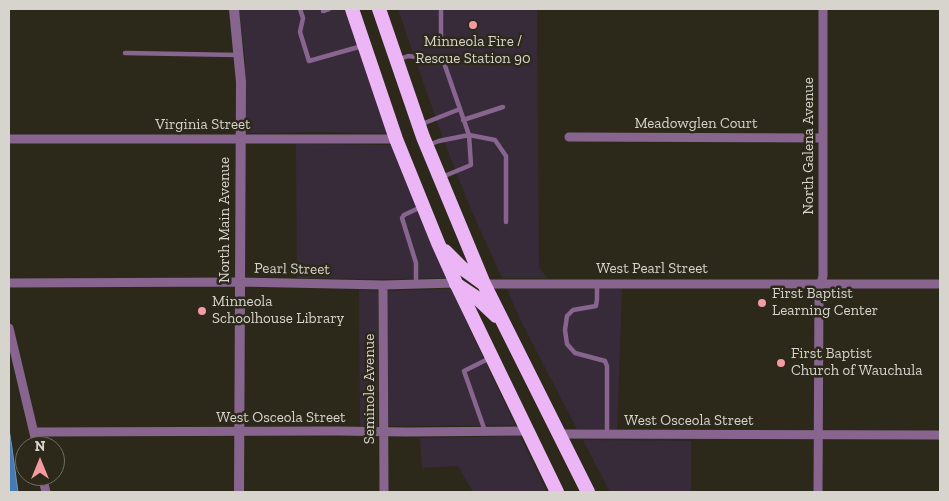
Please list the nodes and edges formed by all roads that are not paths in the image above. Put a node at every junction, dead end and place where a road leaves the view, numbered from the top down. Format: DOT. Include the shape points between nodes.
graph roads {
  1 [pos="234,9"];
  2 [pos="300,9"];
  3 [pos="329,9"];
  4 [pos="352,9"];
  5 [pos="379,9"];
  6 [pos="441,9"];
  7 [pos="823,9"];
  8 [pos="323,11"];
  9 [pos="441,38"];
  10 [pos="364,45"];
  11 [pos="125,53"];
  12 [pos="239,55"];
  13 [pos="396,61"];
  14 [pos="503,108"];
  15 [pos="460,109"];
  16 [pos="463,120"];
  17 [pos="419,126"];
  18 [pos="469,135"];
  19 [pos="569,137"];
  20 [pos="823,138"];
  21 [pos="9,139"];
  22 [pos="240,139"];
  23 [pos="396,139"];
  24 [pos="426,145"];
  25 [pos="440,178"];
  26 [pos="423,206"];
  27 [pos="506,222"];
  28 [pos="438,243"];
  29 [pos="239,282"];
  30 [pos="9,283"];
  31 [pos="456,283"];
  32 [pos="597,283"];
  33 [pos="821,283"];
  34 [pos="416,284"];
  35 [pos="484,284"];
  36 [pos="940,284"];
  37 [pos="383,285"];
  38 [pos="503,323"];
  39 [pos="9,328"];
  40 [pos="492,357"];
  41 [pos="239,431"];
  42 [pos="485,431"];
  43 [pos="527,431"];
  44 [pos="34,432"];
  45 [pos="383,432"];
  46 [pos="558,434"];
  47 [pos="607,434"];
  48 [pos="819,435"];
  49 [pos="35,436"];
  50 [pos="940,436"];
  51 [pos="239,492"];
  52 [pos="384,492"];
  53 [pos="557,492"];
  54 [pos="588,492"];
  55 [pos="818,492"];
  1 -- 12 [label="street, North Main Avenue"];
  2 -- 10 [label="lane" via="303,18 300,32 309,61"];
  3 -- 8 [label="lane"];
  4 -- 10 [label="highway"];
  5 -- 13 [label="highway"];
  6 -- 9 [label="lane"];
  7 -- 20 [label="street, North Galena Avenue"];
  10 -- 23 [label="highway"];
  11 -- 12 [label="lane"];
  12 -- 22 [label="street, North Main Avenue"];
  13 -- 15 [label="lane" via="408,56 443,60"];
  13 -- 17 [label="highway"];
  14 -- 16 [label="lane"];
  15 -- 16 [label="lane"];
  15 -- 17 [label="lane"];
  16 -- 18 [label="lane"];
  17 -- 24 [label="highway"];
  18 -- 24 [label="lane"];
  18 -- 25 [label="lane" via="471,165"];
  18 -- 27 [label="lane" via="495,140 506,156"];
  19 -- 20 [label="street, Meadowglen Court"];
  20 -- 33 [label="street, North Galena Avenue"];
  21 -- 22 [label="street, Virginia Street"];
  22 -- 23 [label="street, Virginia Street"];
  22 -- 29 [label="street, North Main Avenue"];
  23 -- 26 [label="highway"];
  24 -- 25 [label="highway"];
  25 -- 35 [label="highway"];
  26 -- 28 [label="highway"];
  26 -- 34 [label="lane" via="402,218 416,263"];
  28 -- 31 [label="highway"];
  28 -- 35 [label="highway" via="462,268"];
  29 -- 30 [label="street, Pearl Street"];
  29 -- 37 [label="street, Pearl Street"];
  29 -- 41 [label="street, North Main Avenue"];
  31 -- 34 [label="street, Pearl Street"];
  31 -- 38 [label="highway"];
  31 -- 40 [label="highway"];
  32 -- 33 [label="street, West Pearl Street"];
  32 -- 35 [label="street, West Pearl Street"];
  32 -- 47 [label="lane" via="596,306 573,310 566,316 565,330 566,344 575,353 605,360"];
  33 -- 36 [label="street, West Pearl Street"];
  33 -- 48 [label="street, North Galena Avenue"];
  34 -- 37 [label="street, Pearl Street"];
  35 -- 38 [label="highway"];
  37 -- 45 [label="street, Seminole Avenue"];
  38 -- 46 [label="highway"];
  39 -- 44 [label="street"];
  40 -- 42 [label="lane" via="464,371"];
  40 -- 43 [label="highway"];
  41 -- 44 [label="street, West Osceola Street"];
  41 -- 45 [label="street, West Osceola Street"];
  41 -- 51 [label="street, North Main Avenue"];
  42 -- 43 [label="street, West Osceola Street"];
  42 -- 45 [label="street, West Osceola Street"];
  43 -- 53 [label="highway"];
  44 -- 49 [label="street"];
  45 -- 52 [label="street, Seminole Avenue"];
  46 -- 47 [label="street, West Osceola Street"];
  46 -- 54 [label="highway"];
  47 -- 48 [label="street, West Osceola Street"];
  48 -- 50 [label="street, West Osceola Street"];
  48 -- 55 [label="street, North Galena Avenue"];
}
